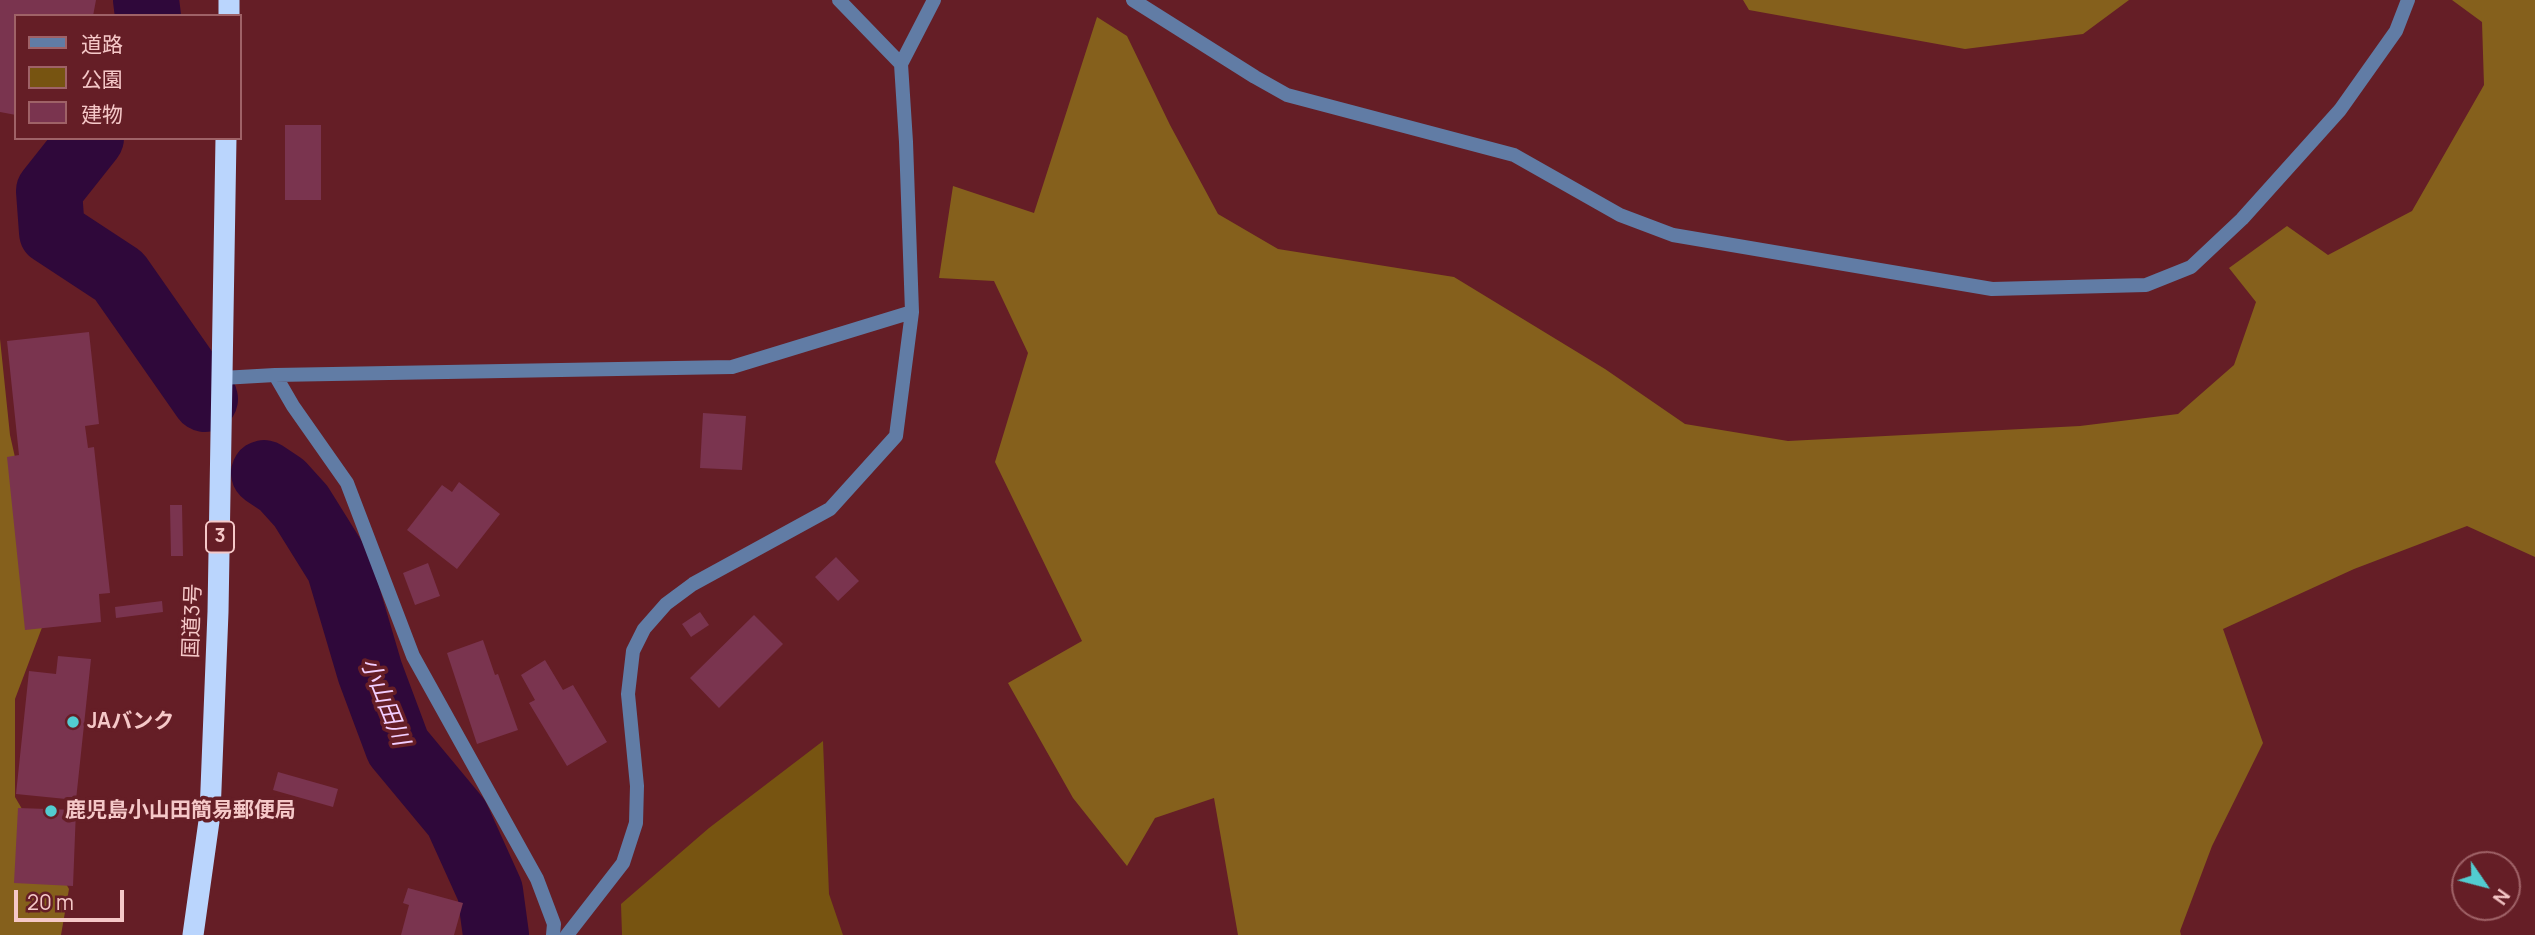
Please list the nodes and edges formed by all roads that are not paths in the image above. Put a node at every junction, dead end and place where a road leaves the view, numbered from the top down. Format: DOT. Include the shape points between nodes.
graph roads {
  1 [pos="839,0"];
  2 [pos="934,0"];
  3 [pos="1133,0"];
  4 [pos="2408,0"];
  5 [pos="901,64"];
  6 [pos="226,140"];
  7 [pos="912,312"];
  8 [pos="275,375"];
  9 [pos="222,378"];
  10 [pos="193,935"];
  11 [pos="553,935"];
  12 [pos="567,935"];
  1 -- 5 [label="street"];
  2 -- 5 [label="street"];
  3 -- 4 [label="street" via="1287,95 1514,155 1620,215 1673,235 1992,289 2146,285 2191,267 2242,219 2340,110 2396,31"];
  5 -- 7 [label="street"];
  6 -- 9 [label="highway, 国道3号 / 3"];
  7 -- 8 [label="street" via="732,367"];
  7 -- 12 [label="street" via="896,436 830,509 693,584 666,604 644,629 633,651 628,694 636,823 623,863"];
  8 -- 9 [label="street"];
  8 -- 11 [label="street" via="347,483 413,656 537,879 554,924"];
  9 -- 10 [label="highway, 国道3号 / 3" via="210,814"];
}
